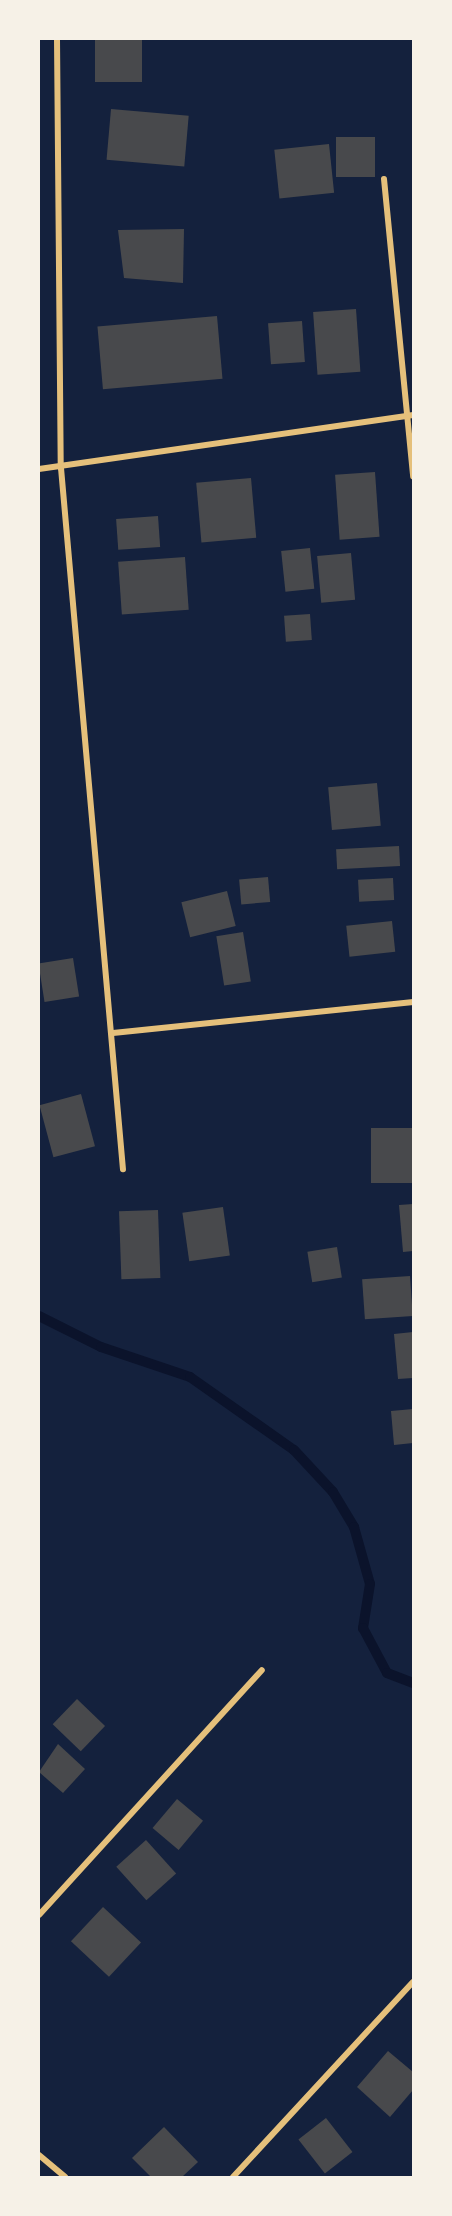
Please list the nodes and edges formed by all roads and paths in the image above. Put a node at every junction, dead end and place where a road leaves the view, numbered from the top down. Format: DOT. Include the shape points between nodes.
graph roads {
  1 [pos="57,39"];
  2 [pos="384,179"];
  3 [pos="411,416"];
  4 [pos="61,468"];
  5 [pos="39,469"];
  6 [pos="413,477"];
  7 [pos="413,1002"];
  8 [pos="113,1033"];
  9 [pos="123,1169"];
  10 [pos="262,1670"];
  11 [pos="39,1915"];
  12 [pos="413,1982"];
  13 [pos="39,2155"];
  14 [pos="66,2177"];
  15 [pos="233,2177"];
  1 -- 4 [label="street"];
  2 -- 3 [label="street"];
  3 -- 4 [label="street"];
  3 -- 6 [label="street"];
  4 -- 5 [label="street"];
  4 -- 8 [label="street"];
  7 -- 8 [label="street"];
  8 -- 9 [label="street"];
  10 -- 11 [label="street"];
  12 -- 15 [label="street"];
  13 -- 14 [label="street"];
}
